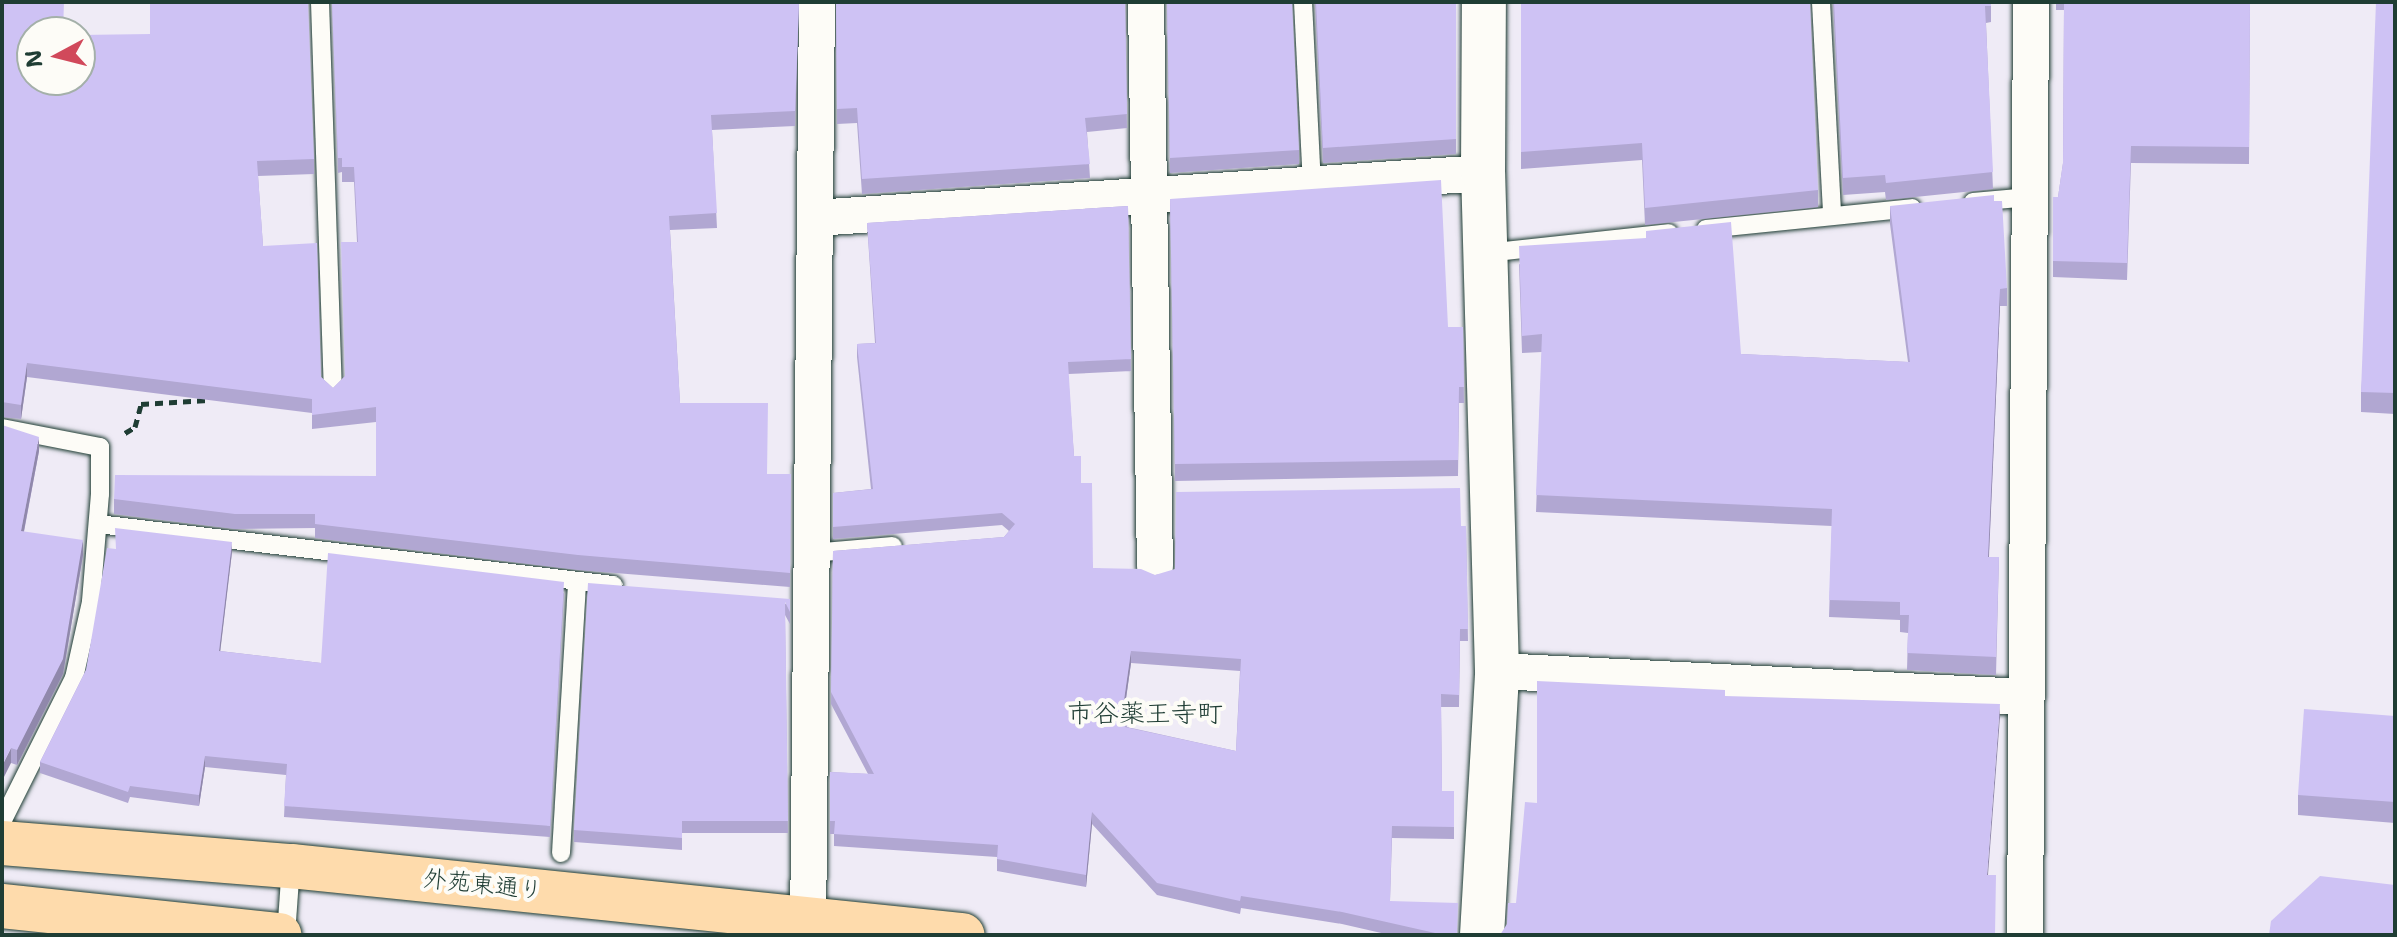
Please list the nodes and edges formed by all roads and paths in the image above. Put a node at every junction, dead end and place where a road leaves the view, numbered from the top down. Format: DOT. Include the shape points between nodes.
graph roads {
  1 [pos="320,2"];
  2 [pos="817,2"];
  3 [pos="1146,2"];
  4 [pos="1303,2"];
  5 [pos="1484,2"];
  6 [pos="1821,2"];
  7 [pos="2031,2"];
  8 [pos="1483,173"];
  9 [pos="1312,184"];
  10 [pos="1149,196"];
  11 [pos="2030,197"];
  12 [pos="1832,215"];
  13 [pos="815,218"];
  14 [pos="1486,253"];
  15 [pos="333,391"];
  16 [pos="215,399"];
  17 [pos="2,428"];
  18 [pos="100,447"];
  19 [pos="98,524"];
  20 [pos="907,545"];
  21 [pos="812,553"];
  22 [pos="1155,566"];
  23 [pos="577,582"];
  24 [pos="639,587"];
  25 [pos="1497,671"];
  26 [pos="2025,697"];
  27 [pos="2,822"];
  28 [pos="2,843"];
  29 [pos="561,853"];
  30 [pos="291,866"];
  31 [pos="2,906"];
  32 [pos="808,926"];
  33 [pos="279,935"];
  34 [pos="286,935"];
  35 [pos="962,935"];
  36 [pos="1482,935"];
  37 [pos="2025,935"];
  1 -- 15 [label="lane"];
  2 -- 13 [label="street"];
  3 -- 10 [label="street"];
  4 -- 9 [label="lane"];
  5 -- 8 [label="street"];
  6 -- 12 [label="lane"];
  7 -- 11 [label="street"];
  8 -- 9 [label="street"];
  8 -- 14 [label="street"];
  9 -- 10 [label="street"];
  10 -- 13 [label="street"];
  10 -- 22 [label="street" via="1161,493"];
  11 -- 12 [label="lane"];
  11 -- 26 [label="street"];
  12 -- 14 [label="lane"];
  13 -- 21 [label="street"];
  14 -- 25 [label="street" via="1487,488"];
  16 -- 18 [label="path" via="141,404 135,427"];
  17 -- 18 [label="lane"];
  18 -- 19 [label="lane"];
  19 -- 23 [label="lane"];
  19 -- 27 [label="lane" via="91,602 74,678"];
  20 -- 21 [label="lane"];
  21 -- 32 [label="street" via="803,601"];
  23 -- 24 [label="lane"];
  23 -- 29 [label="lane"];
  25 -- 26 [label="street"];
  25 -- 36 [label="street"];
  26 -- 37 [label="street"];
  28 -- 30 [label="main road, 外苑東通り"];
  30 -- 32 [label="main road, 外苑東通り"];
  30 -- 34 [label="lane"];
  31 -- 33 [label="main road"];
  32 -- 35 [label="main road, 外苑東通り"];
}
